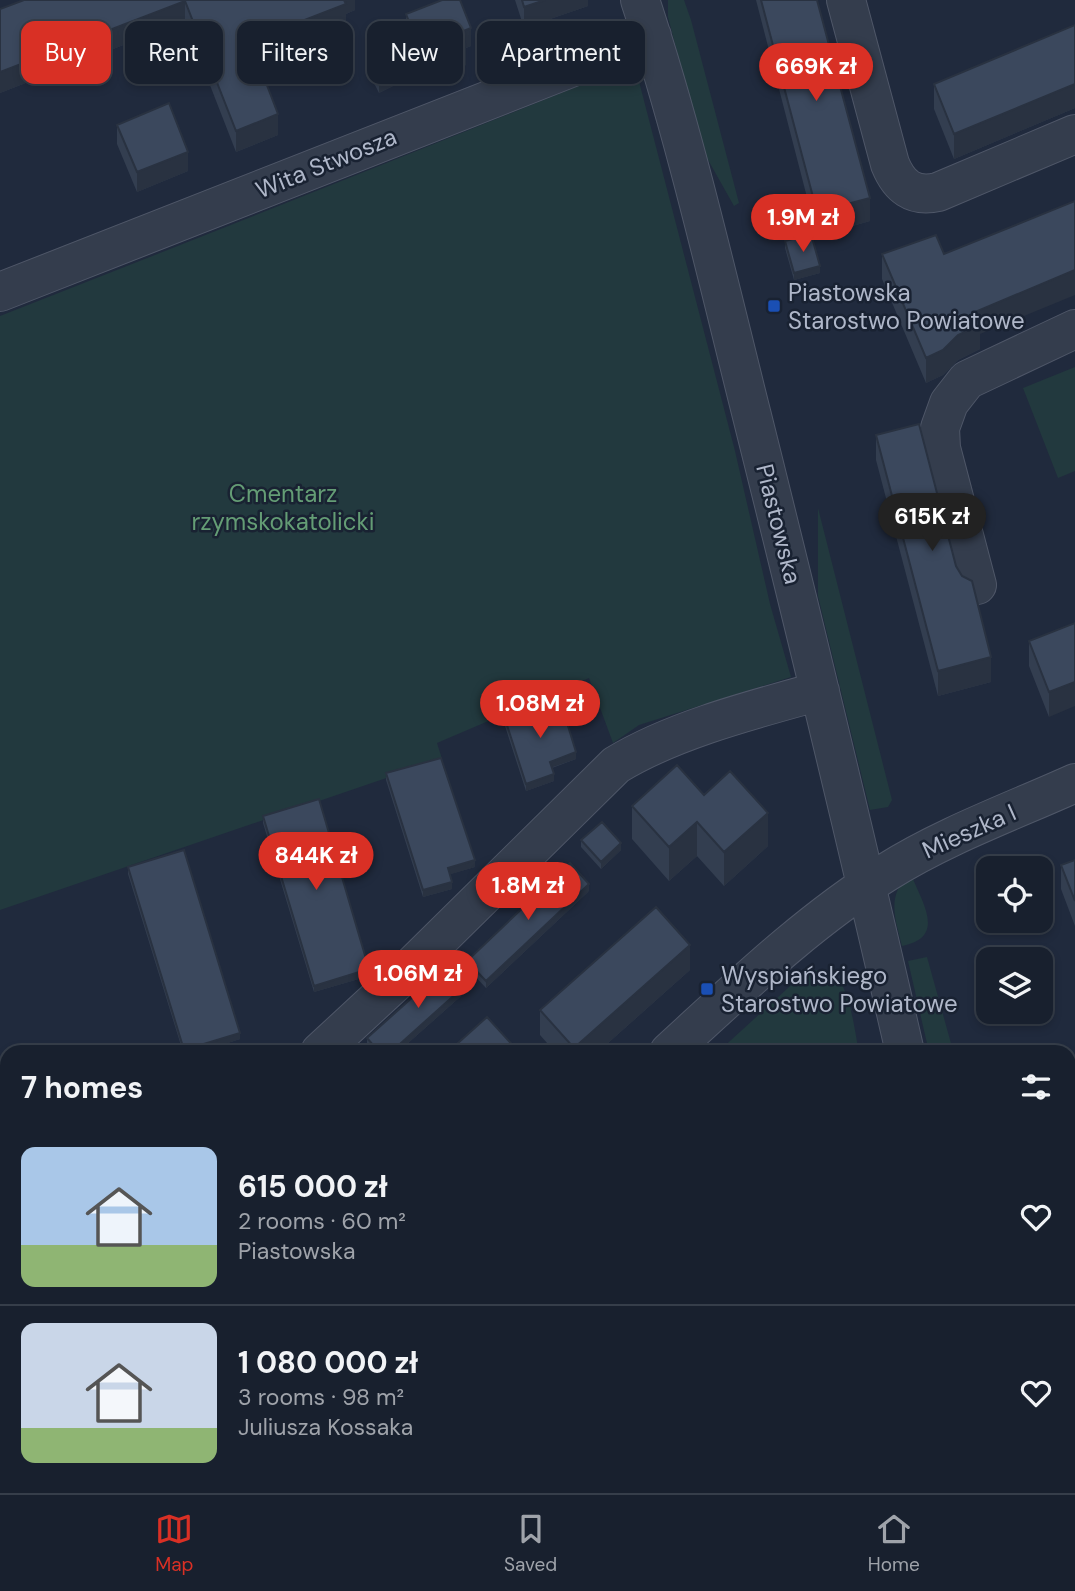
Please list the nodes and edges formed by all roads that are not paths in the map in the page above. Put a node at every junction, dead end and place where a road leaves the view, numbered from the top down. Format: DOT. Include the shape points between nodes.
graph roads {
  1 [pos="640,0"];
  2 [pos="846,0"];
  3 [pos="652,36"];
  4 [pos="1075,134"];
  5 [pos="0,292"];
  6 [pos="1075,329"];
  7 [pos="977,585"];
  8 [pos="820,691"];
  9 [pos="1075,783"];
  10 [pos="867,885"];
  11 [pos="328,1045"];
  12 [pos="676,1045"];
  13 [pos="903,1045"];
  1 -- 3 [label="street, Piastowska"];
  2 -- 4 [label="street" via="891,164 905,188 927,194 938,191"];
  3 -- 5 [label="street, Wita Stwosza"];
  3 -- 8 [label="street, Piastowska"];
  6 -- 7 [label="street" via="967,380 949,404 940,428 941,448"];
  8 -- 10 [label="street, Piastowska"];
  8 -- 11 [label="street" via="680,734 616,765"];
  9 -- 10 [label="street, Mieszka I" via="915,855"];
  10 -- 12 [label="street, Mieszka I" via="799,935"];
  10 -- 13 [label="street, Piastowska"];
}
